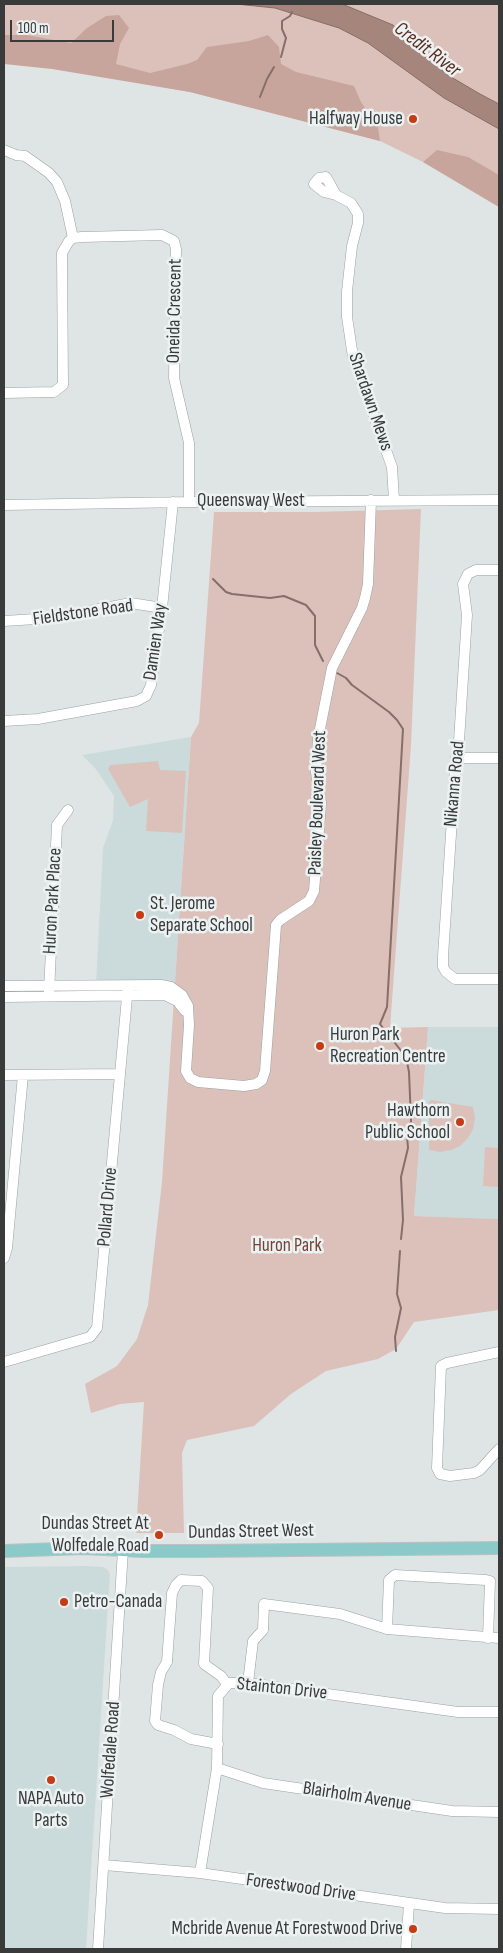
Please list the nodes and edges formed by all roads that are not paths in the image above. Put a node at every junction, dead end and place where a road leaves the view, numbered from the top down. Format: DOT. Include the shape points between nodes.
graph roads {
  1 [pos="4,150"];
  2 [pos="336,195"];
  3 [pos="73,238"];
  4 [pos="4,393"];
  5 [pos="371,500"];
  6 [pos="394,500"];
  7 [pos="499,500"];
  8 [pos="173,502"];
  9 [pos="189,502"];
  10 [pos="4,505"];
  11 [pos="499,570"];
  12 [pos="162,608"];
  13 [pos="4,621"];
  14 [pos="4,721"];
  15 [pos="456,758"];
  16 [pos="499,758"];
  17 [pos="68,810"];
  18 [pos="499,979"];
  19 [pos="49,985"];
  20 [pos="4,986"];
  21 [pos="128,991"];
  22 [pos="48,996"];
  23 [pos="4,997"];
  24 [pos="120,1074"];
  25 [pos="4,1075"];
  26 [pos="23,1075"];
  27 [pos="4,1258"];
  28 [pos="499,1352"];
  29 [pos="4,1362"];
  30 [pos="499,1449"];
  31 [pos="499,1548"];
  32 [pos="124,1550"];
  33 [pos="4,1551"];
  34 [pos="387,1629"];
  35 [pos="488,1638"];
  36 [pos="499,1638"];
  37 [pos="248,1683"];
  38 [pos="227,1684"];
  39 [pos="499,1712"];
  40 [pos="218,1744"];
  41 [pos="217,1768"];
  42 [pos="499,1812"];
  43 [pos="104,1865"];
  44 [pos="200,1873"];
  45 [pos="409,1904"];
  46 [pos="499,1909"];
  47 [pos="98,1949"];
  48 [pos="406,1949"];
  1 -- 3 [label="street" via="25,156 57,182"];
  2 -- 6 [label="street, Shardawn Mews" via="351,203 358,214 347,291 352,357 391,462"];
  3 -- 4 [label="street" via="62,252 63,385 54,392"];
  3 -- 9 [label="street, Oneida Crescent" via="162,235 174,241 174,378 188,443"];
  5 -- 6 [label="street, Queensway West"];
  5 -- 9 [label="street, Queensway West"];
  5 -- 21 [label="street, Paisley Boulevard West" via="366,598 332,668 318,739 316,772 321,803 314,891 309,901 276,925 262,1080 249,1086 193,1080 186,1071 189,1018 186,1001 174,988 161,985"];
  6 -- 7 [label="street, Queensway West"];
  8 -- 9 [label="street, Queensway West"];
  8 -- 10 [label="street, Queensway West"];
  8 -- 12 [label="street, Damien Way"];
  11 -- 15 [label="street, Nikanna Road" via="476,570 468,574 463,584 467,615 460,741"];
  12 -- 13 [label="street, Fieldstone Road" via="131,603 52,618"];
  12 -- 14 [label="street, Damien Way" via="151,685 146,696 137,701 38,719"];
  15 -- 16 [label="street"];
  15 -- 18 [label="street, Nikanna Road" via="443,967 455,979"];
  17 -- 19 [label="street, Huron Park Place" via="57,825"];
  19 -- 20 [label="street, Paisley Boulevard West"];
  19 -- 21 [label="street, Paisley Boulevard West"];
  19 -- 22 [label="street, Huron Park Place"];
  21 -- 22 [label="street, Paisley Boulevard West"];
  21 -- 24 [label="street, Pollard Drive"];
  22 -- 23 [label="street, Paisley Boulevard West"];
  24 -- 26 [label="street"];
  24 -- 29 [label="street, Pollard Drive" via="97,1328 90,1337"];
  25 -- 26 [label="street"];
  26 -- 27 [label="street"];
  28 -- 30 [label="street" via="441,1366 437,1468 440,1474 450,1476 474,1473"];
  31 -- 32 [label="main road, Dundas Street West"];
  32 -- 33 [label="main road, Dundas Street West"];
  32 -- 43 [label="street, Wolfedale Road"];
  34 -- 35 [label="street"];
  34 -- 35 [label="street" via="389,1580 395,1575 486,1580 490,1582"];
  34 -- 37 [label="street" via="340,1614 264,1604 263,1630 253,1641"];
  35 -- 36 [label="street"];
  37 -- 38 [label="street, Stainton Drive"];
  37 -- 39 [label="street, Stainton Drive" via="458,1712"];
  38 -- 40 [label="street, Stainton Drive" via="218,1696"];
  38 -- 40 [label="street" via="204,1664 208,1588 202,1581 181,1580 172,1593 167,1662 158,1685 155,1721 191,1739"];
  40 -- 41 [label="street, Stainton Drive"];
  41 -- 42 [label="street, Blairholm Avenue" via="263,1783 452,1812"];
  41 -- 44 [label="street, Stainton Drive"];
  43 -- 44 [label="street, Forestwood Drive"];
  43 -- 47 [label="street, Wolfedale Road"];
  44 -- 45 [label="street, Forestwood Drive"];
  45 -- 46 [label="street, Forestwood Drive"];
  45 -- 48 [label="street"];
}
